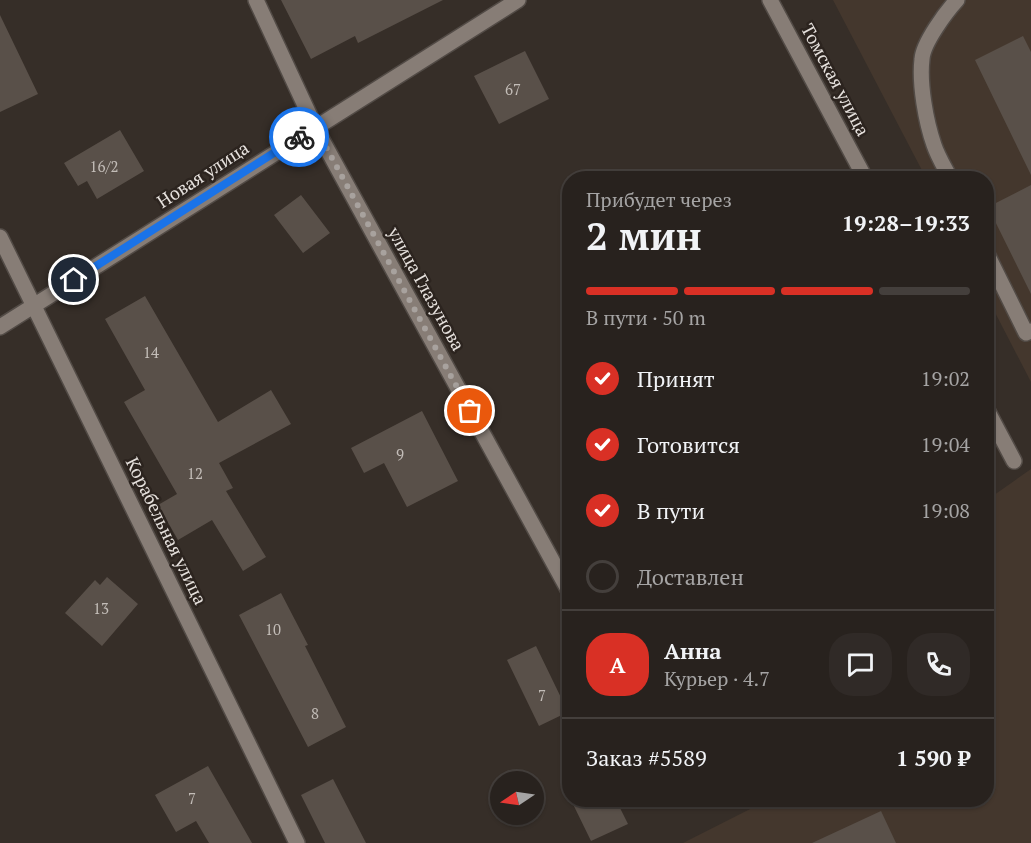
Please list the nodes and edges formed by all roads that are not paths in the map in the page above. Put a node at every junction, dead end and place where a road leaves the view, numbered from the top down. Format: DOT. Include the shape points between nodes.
graph roads {
  1 [pos="256,0"];
  2 [pos="518,0"];
  3 [pos="770,0"];
  4 [pos="957,0"];
  5 [pos="315,127"];
  6 [pos="861,171"];
  7 [pos="947,171"];
  8 [pos="0,237"];
  9 [pos="994,268"];
  10 [pos="34,306"];
  11 [pos="0,327"];
  12 [pos="1029,336"];
  13 [pos="994,423"];
  14 [pos="1014,461"];
  15 [pos="562,578"];
  16 [pos="297,843"];
  1 -- 5 [label="street, улица Глазунова"];
  2 -- 5 [label="street, Новая улица"];
  3 -- 6 [label="street, Томская улица"];
  4 -- 7 [label="street" via="921,57 927,115"];
  5 -- 10 [label="street, Новая улица"];
  5 -- 15 [label="street, улица Глазунова"];
  8 -- 10 [label="street, Корабельная улица"];
  9 -- 12 [label="street"];
  10 -- 11 [label="street, Новая улица"];
  10 -- 16 [label="street, Корабельная улица"];
  13 -- 14 [label="street"];
}
